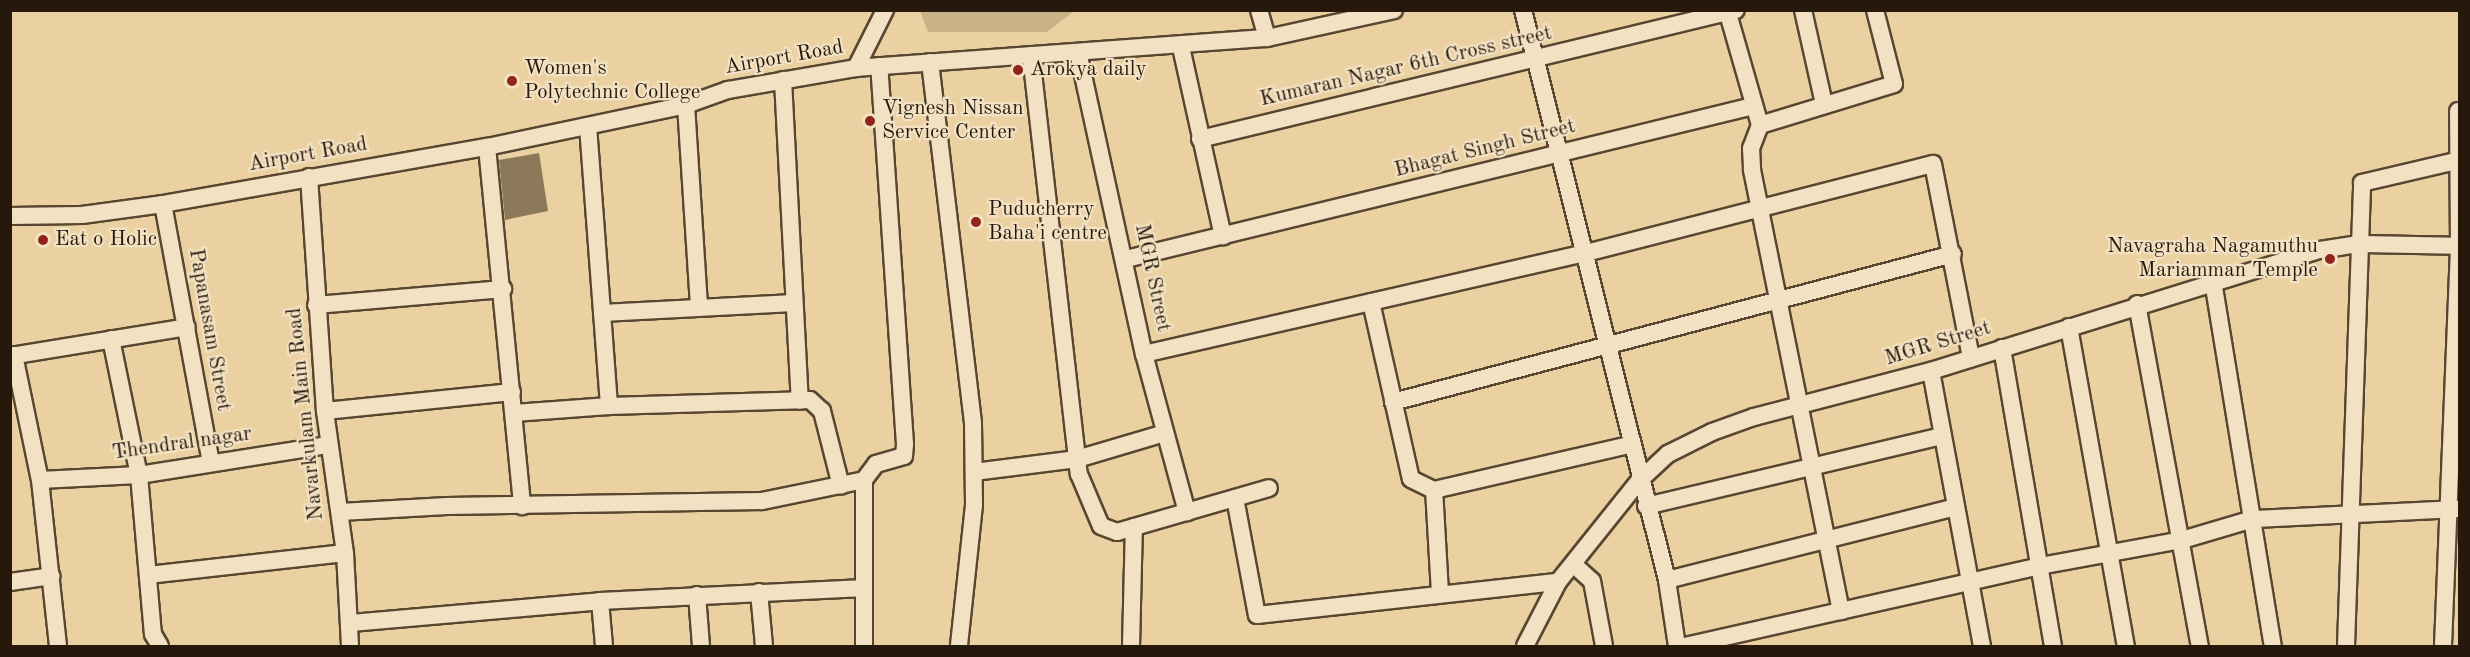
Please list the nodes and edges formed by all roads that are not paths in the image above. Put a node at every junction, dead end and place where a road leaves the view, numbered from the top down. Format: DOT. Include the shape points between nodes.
graph roads {
  1 [pos="885,10"];
  2 [pos="1260,10"];
  3 [pos="1394,10"];
  4 [pos="1523,10"];
  5 [pos="1803,10"];
  6 [pos="1875,10"];
  7 [pos="1730,11"];
  8 [pos="1331,18"];
  9 [pos="1267,38"];
  10 [pos="1181,47"];
  11 [pos="1078,52"];
  12 [pos="1031,55"];
  13 [pos="1535,60"];
  14 [pos="930,62"];
  15 [pos="879,66"];
  16 [pos="855,68"];
  17 [pos="783,80"];
  18 [pos="1824,104"];
  19 [pos="686,105"];
  20 [pos="1753,106"];
  21 [pos="2458,111"];
  22 [pos="1760,125"];
  23 [pos="588,126"];
  24 [pos="1200,139"];
  25 [pos="487,147"];
  26 [pos="1558,155"];
  27 [pos="2458,160"];
  28 [pos="309,177"];
  29 [pos="164,204"];
  30 [pos="1759,208"];
  31 [pos="10,216"];
  32 [pos="1222,236"];
  33 [pos="2358,244"];
  34 [pos="2460,246"];
  35 [pos="1582,254"];
  36 [pos="1953,254"];
  37 [pos="1126,259"];
  38 [pos="2213,281"];
  39 [pos="503,289"];
  40 [pos="1778,298"];
  41 [pos="1371,302"];
  42 [pos="794,303"];
  43 [pos="2137,304"];
  44 [pos="316,305"];
  45 [pos="699,308"];
  46 [pos="602,314"];
  47 [pos="187,327"];
  48 [pos="2068,327"];
  49 [pos="111,339"];
  50 [pos="1604,343"];
  51 [pos="2002,348"];
  52 [pos="1144,354"];
  53 [pos="12,356"];
  54 [pos="1971,358"];
  55 [pos="1931,371"];
  56 [pos="512,392"];
  57 [pos="800,401"];
  58 [pos="1393,402"];
  59 [pos="1802,404"];
  60 [pos="609,406"];
  61 [pos="325,411"];
  62 [pos="514,413"];
  63 [pos="1165,433"];
  64 [pos="1943,436"];
  65 [pos="1629,445"];
  66 [pos="329,446"];
  67 [pos="1077,459"];
  68 [pos="211,463"];
  69 [pos="1815,466"];
  70 [pos="974,472"];
  71 [pos="139,475"];
  72 [pos="40,480"];
  73 [pos="864,480"];
  74 [pos="1639,481"];
  75 [pos="841,486"];
  76 [pos="1269,488"];
  77 [pos="1434,490"];
  78 [pos="1235,498"];
  79 [pos="522,506"];
  80 [pos="1646,506"];
  81 [pos="1956,507"];
  82 [pos="2453,510"];
  83 [pos="1187,512"];
  84 [pos="340,513"];
  85 [pos="2352,515"];
  86 [pos="2253,519"];
  87 [pos="1134,527"];
  88 [pos="1828,540"];
  89 [pos="2182,540"];
  90 [pos="345,553"];
  91 [pos="2110,556"];
  92 [pos="1573,564"];
  93 [pos="2040,566"];
  94 [pos="148,575"];
  95 [pos="52,576"];
  96 [pos="1667,580"];
  97 [pos="1970,581"];
  98 [pos="10,582"];
  99 [pos="1558,582"];
  100 [pos="864,588"];
  101 [pos="759,592"];
  102 [pos="1440,592"];
  103 [pos="697,595"];
  104 [pos="600,601"];
  105 [pos="1841,611"];
  106 [pos="351,623"];
  107 [pos="58,646"];
  108 [pos="160,646"];
  109 [pos="350,646"];
  110 [pos="604,646"];
  111 [pos="701,646"];
  112 [pos="764,646"];
  113 [pos="864,646"];
  114 [pos="959,646"];
  115 [pos="1131,646"];
  116 [pos="1525,646"];
  117 [pos="1604,646"];
  118 [pos="1677,646"];
  119 [pos="1685,646"];
  120 [pos="1982,646"];
  121 [pos="2053,646"];
  122 [pos="2126,646"];
  123 [pos="2200,646"];
  124 [pos="2273,646"];
  125 [pos="2346,646"];
  126 [pos="2443,646"];
  1 -- 16 [label="street"];
  2 -- 9 [label="street"];
  3 -- 8 [label="street, Airport Road"];
  4 -- 13 [label="street"];
  5 -- 18 [label="street"];
  6 -- 18 [label="street" via="1894,84"];
  7 -- 13 [label="street, Kumaran Nagar 6th Cross street"];
  7 -- 20 [label="street"];
  8 -- 9 [label="street, Airport Road"];
  9 -- 10 [label="street, Airport Road"];
  10 -- 11 [label="street, Airport Road"];
  10 -- 24 [label="street"];
  11 -- 12 [label="street, Airport Road"];
  11 -- 37 [label="street, MGR Street"];
  12 -- 14 [label="street, Airport Road"];
  12 -- 67 [label="street"];
  13 -- 24 [label="street, Kumaran Nagar 6th Cross street"];
  13 -- 26 [label="street"];
  14 -- 15 [label="street, Airport Road"];
  14 -- 70 [label="street" via="968,378"];
  15 -- 16 [label="street, Airport Road"];
  15 -- 73 [label="street" via="905,444 904,456 876,464"];
  16 -- 17 [label="street, Airport Road"];
  17 -- 19 [label="street, Airport Road"];
  17 -- 42 [label="street"];
  18 -- 22 [label="street"];
  19 -- 23 [label="street, Airport Road"];
  19 -- 45 [label="street"];
  20 -- 22 [label="street"];
  20 -- 26 [label="street, Bhagat Singh Street"];
  21 -- 27 [label="street"];
  22 -- 30 [label="street" via="1751,148"];
  23 -- 25 [label="street, Airport Road"];
  23 -- 46 [label="street"];
  24 -- 32 [label="street"];
  25 -- 28 [label="street, Airport Road"];
  25 -- 39 [label="street"];
  26 -- 32 [label="street, Bhagat Singh Street"];
  26 -- 35 [label="street"];
  27 -- 33 [label="street" via="2362,183"];
  27 -- 34 [label="street"];
  28 -- 29 [label="street, Airport Road"];
  28 -- 44 [label="street, Navarkulam Main Road"];
  29 -- 31 [label="street, Airport Road" via="82,215"];
  29 -- 47 [label="street, Papanasam Street"];
  30 -- 35 [label="street"];
  30 -- 36 [label="street" via="1933,164"];
  30 -- 40 [label="street"];
  32 -- 37 [label="street, Bhagat Singh Street"];
  33 -- 34 [label="street, MGR Street"];
  33 -- 38 [label="street, MGR Street"];
  33 -- 85 [label="street"];
  34 -- 82 [label="street"];
  35 -- 41 [label="street"];
  35 -- 50 [label="street"];
  36 -- 40 [label="street"];
  36 -- 54 [label="street"];
  37 -- 52 [label="street, MGR Street"];
  38 -- 43 [label="street, MGR Street"];
  38 -- 86 [label="street"];
  39 -- 44 [label="street"];
  39 -- 56 [label="street"];
  40 -- 50 [label="street"];
  40 -- 59 [label="street"];
  41 -- 52 [label="street"];
  41 -- 58 [label="street"];
  42 -- 45 [label="street"];
  42 -- 57 [label="street"];
  43 -- 48 [label="street, MGR Street"];
  43 -- 89 [label="street"];
  44 -- 61 [label="street, Navarkulam Main Road"];
  45 -- 46 [label="street"];
  46 -- 60 [label="street"];
  47 -- 49 [label="street"];
  47 -- 68 [label="street, Papanasam Street"];
  48 -- 51 [label="street, MGR Street"];
  48 -- 91 [label="street"];
  49 -- 53 [label="street"];
  49 -- 71 [label="street"];
  50 -- 58 [label="street"];
  50 -- 65 [label="street"];
  51 -- 54 [label="street, MGR Street"];
  51 -- 93 [label="street"];
  52 -- 63 [label="street, MGR Street"];
  53 -- 72 [label="street"];
  54 -- 55 [label="street, MGR Street"];
  55 -- 59 [label="street, MGR Street"];
  55 -- 64 [label="street"];
  56 -- 61 [label="street"];
  56 -- 62 [label="street"];
  57 -- 60 [label="street"];
  57 -- 75 [label="street" via="810,400 822,411"];
  58 -- 77 [label="street" via="1411,479"];
  59 -- 69 [label="street"];
  59 -- 74 [label="street, MGR Street" via="1712,432 1668,454"];
  60 -- 62 [label="street"];
  61 -- 66 [label="street, Navarkulam Main Road"];
  62 -- 79 [label="street"];
  63 -- 67 [label="street"];
  63 -- 83 [label="street, MGR Street"];
  64 -- 69 [label="street"];
  64 -- 81 [label="street"];
  65 -- 74 [label="street"];
  65 -- 77 [label="street"];
  66 -- 68 [label="street, Thendral nagar"];
  66 -- 84 [label="street, Navarkulam Main Road"];
  67 -- 70 [label="street"];
  67 -- 87 [label="street" via="1101,526 1117,532"];
  68 -- 71 [label="street, Thendral nagar"];
  69 -- 80 [label="street"];
  69 -- 88 [label="street"];
  70 -- 114 [label="street"];
  71 -- 72 [label="street, Thendral nagar"];
  71 -- 94 [label="street"];
  72 -- 95 [label="street"];
  73 -- 75 [label="street"];
  73 -- 100 [label="street"];
  74 -- 80 [label="street"];
  74 -- 92 [label="street, MGR Street"];
  75 -- 79 [label="street" via="762,501"];
  76 -- 78 [label="street"];
  77 -- 102 [label="street"];
  78 -- 83 [label="street"];
  78 -- 102 [label="street" via="1257,615"];
  79 -- 84 [label="street"];
  80 -- 96 [label="street"];
  81 -- 88 [label="street"];
  81 -- 97 [label="street"];
  82 -- 85 [label="street"];
  82 -- 126 [label="street"];
  83 -- 87 [label="street"];
  84 -- 90 [label="street, Navarkulam Main Road"];
  85 -- 86 [label="street"];
  85 -- 125 [label="street"];
  86 -- 89 [label="street"];
  86 -- 124 [label="street"];
  87 -- 115 [label="street"];
  88 -- 96 [label="street"];
  88 -- 105 [label="street"];
  89 -- 91 [label="street"];
  89 -- 123 [label="street"];
  90 -- 94 [label="street"];
  90 -- 106 [label="street, Navarkulam Main Road"];
  91 -- 93 [label="street"];
  91 -- 122 [label="street"];
  92 -- 99 [label="street, MGR Street"];
  92 -- 117 [label="street" via="1592,581"];
  93 -- 97 [label="street"];
  93 -- 121 [label="street"];
  94 -- 108 [label="street" via="153,634"];
  95 -- 98 [label="street"];
  95 -- 107 [label="street"];
  96 -- 118 [label="street"];
  97 -- 105 [label="street"];
  97 -- 120 [label="street"];
  99 -- 102 [label="street"];
  99 -- 116 [label="street, MGR Street"];
  100 -- 101 [label="street"];
  100 -- 113 [label="street"];
  101 -- 103 [label="street"];
  101 -- 112 [label="street"];
  103 -- 104 [label="street"];
  103 -- 111 [label="street"];
  104 -- 106 [label="street"];
  104 -- 110 [label="street"];
  105 -- 119 [label="street"];
  106 -- 109 [label="street, Navarkulam Main Road"];
}
